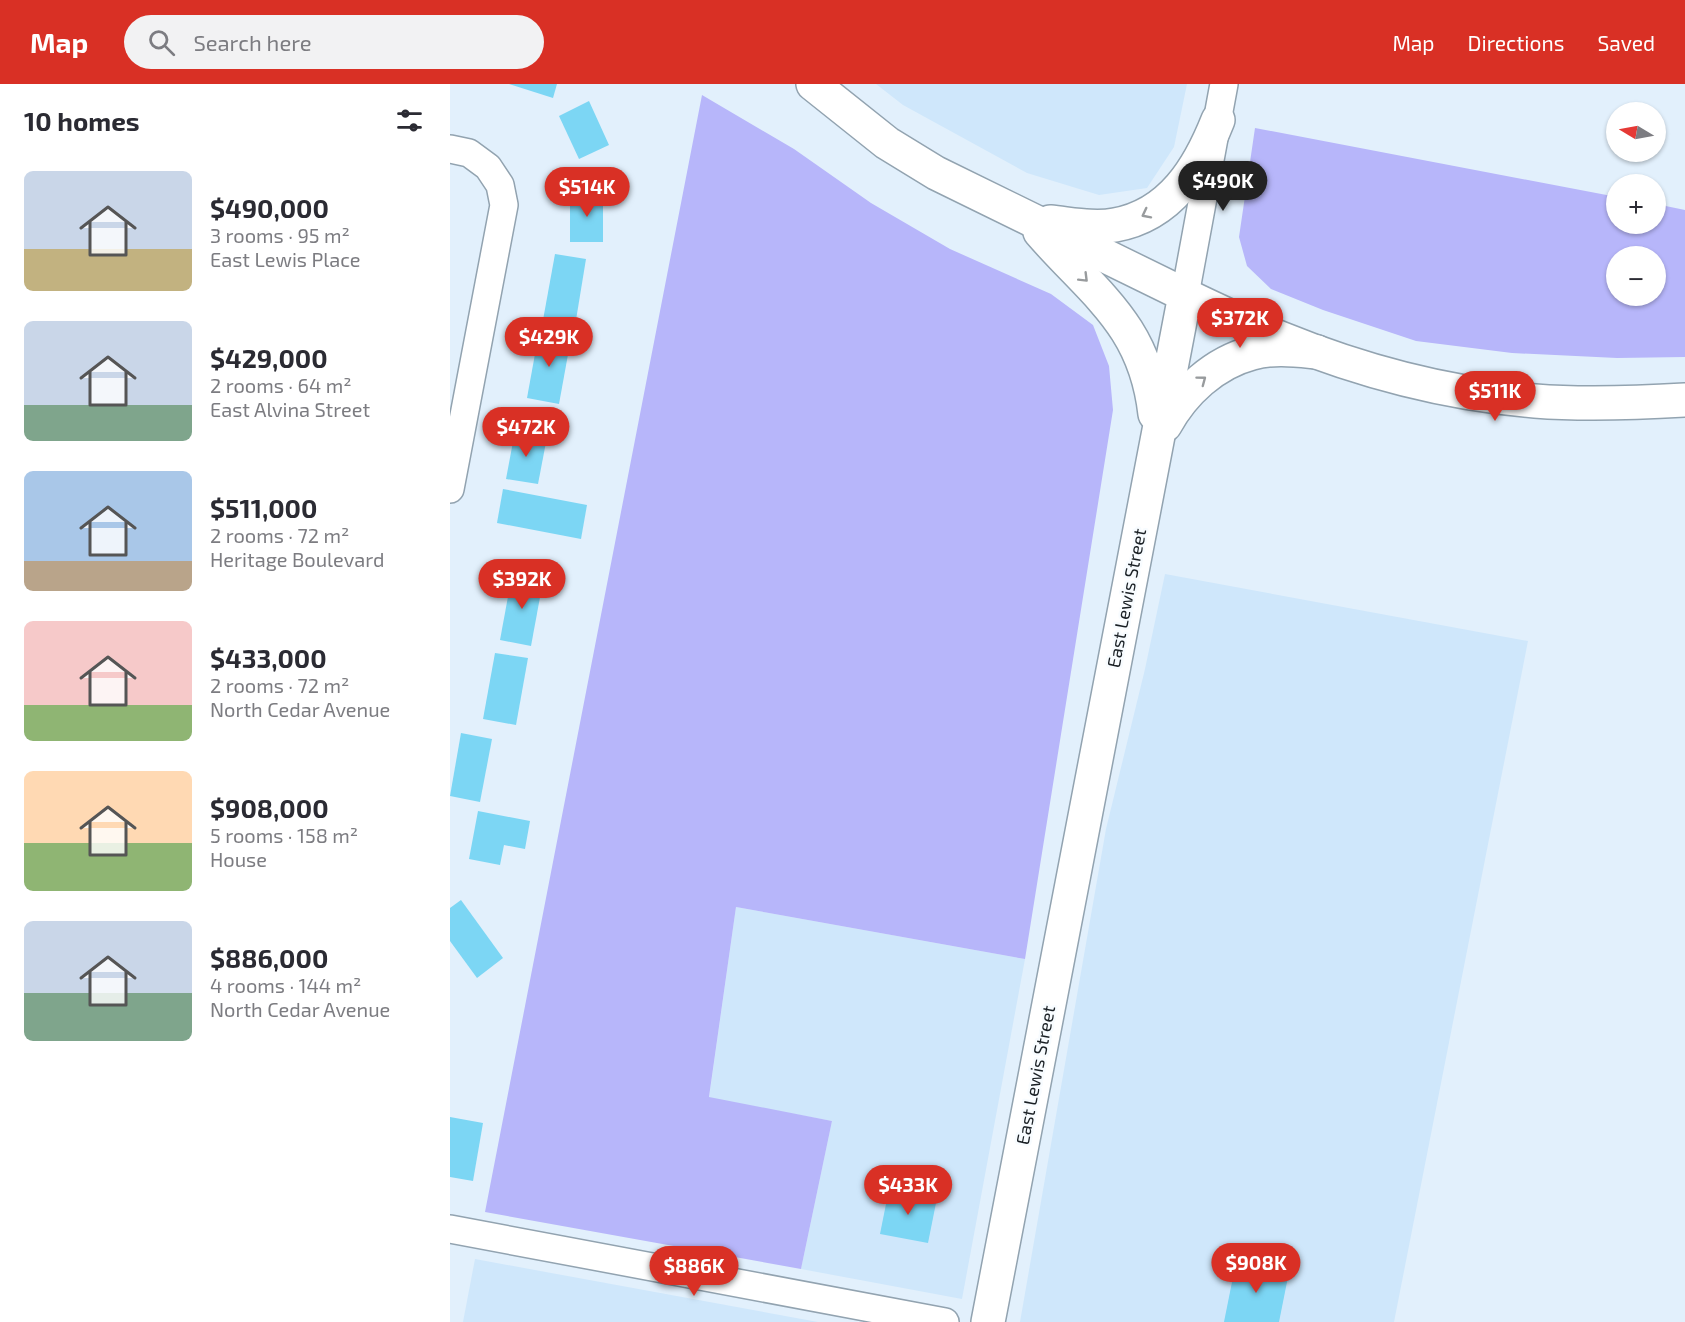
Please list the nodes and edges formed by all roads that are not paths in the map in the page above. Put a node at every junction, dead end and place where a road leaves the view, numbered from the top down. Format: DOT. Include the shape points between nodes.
graph roads {
  1 [pos="813,84"];
  2 [pos="1224,84"];
  3 [pos="1218,120"];
  4 [pos="450,149"];
  5 [pos="1030,220"];
  6 [pos="1185,295"];
  7 [pos="1317,352"];
  8 [pos="1685,400"];
  9 [pos="1156,443"];
  10 [pos="450,489"];
  11 [pos="450,1229"];
  12 [pos="945,1322"];
  13 [pos="988,1322"];
  1 -- 5 [label="main road" via="911,158"];
  2 -- 3 [label="street"];
  3 -- 5 [label="main road, one-way" via="1183,186 1150,213 1114,226"];
  3 -- 6 [label="street"];
  4 -- 10 [label="street" via="469,153 488,167 500,185 504,205"];
  5 -- 6 [label="main road"];
  5 -- 9 [label="main road, one-way" via="1108,304 1132,337 1153,399"];
  6 -- 7 [label="main road"];
  6 -- 9 [label="main road, East Lewis Street"];
  7 -- 8 [label="main road" via="1385,374 1491,396 1610,404"];
  9 -- 7 [label="main road, one-way" via="1176,406 1199,381 1216,370 1253,352"];
  9 -- 13 [label="main road, East Lewis Street"];
  11 -- 12 [label="street"];
}
